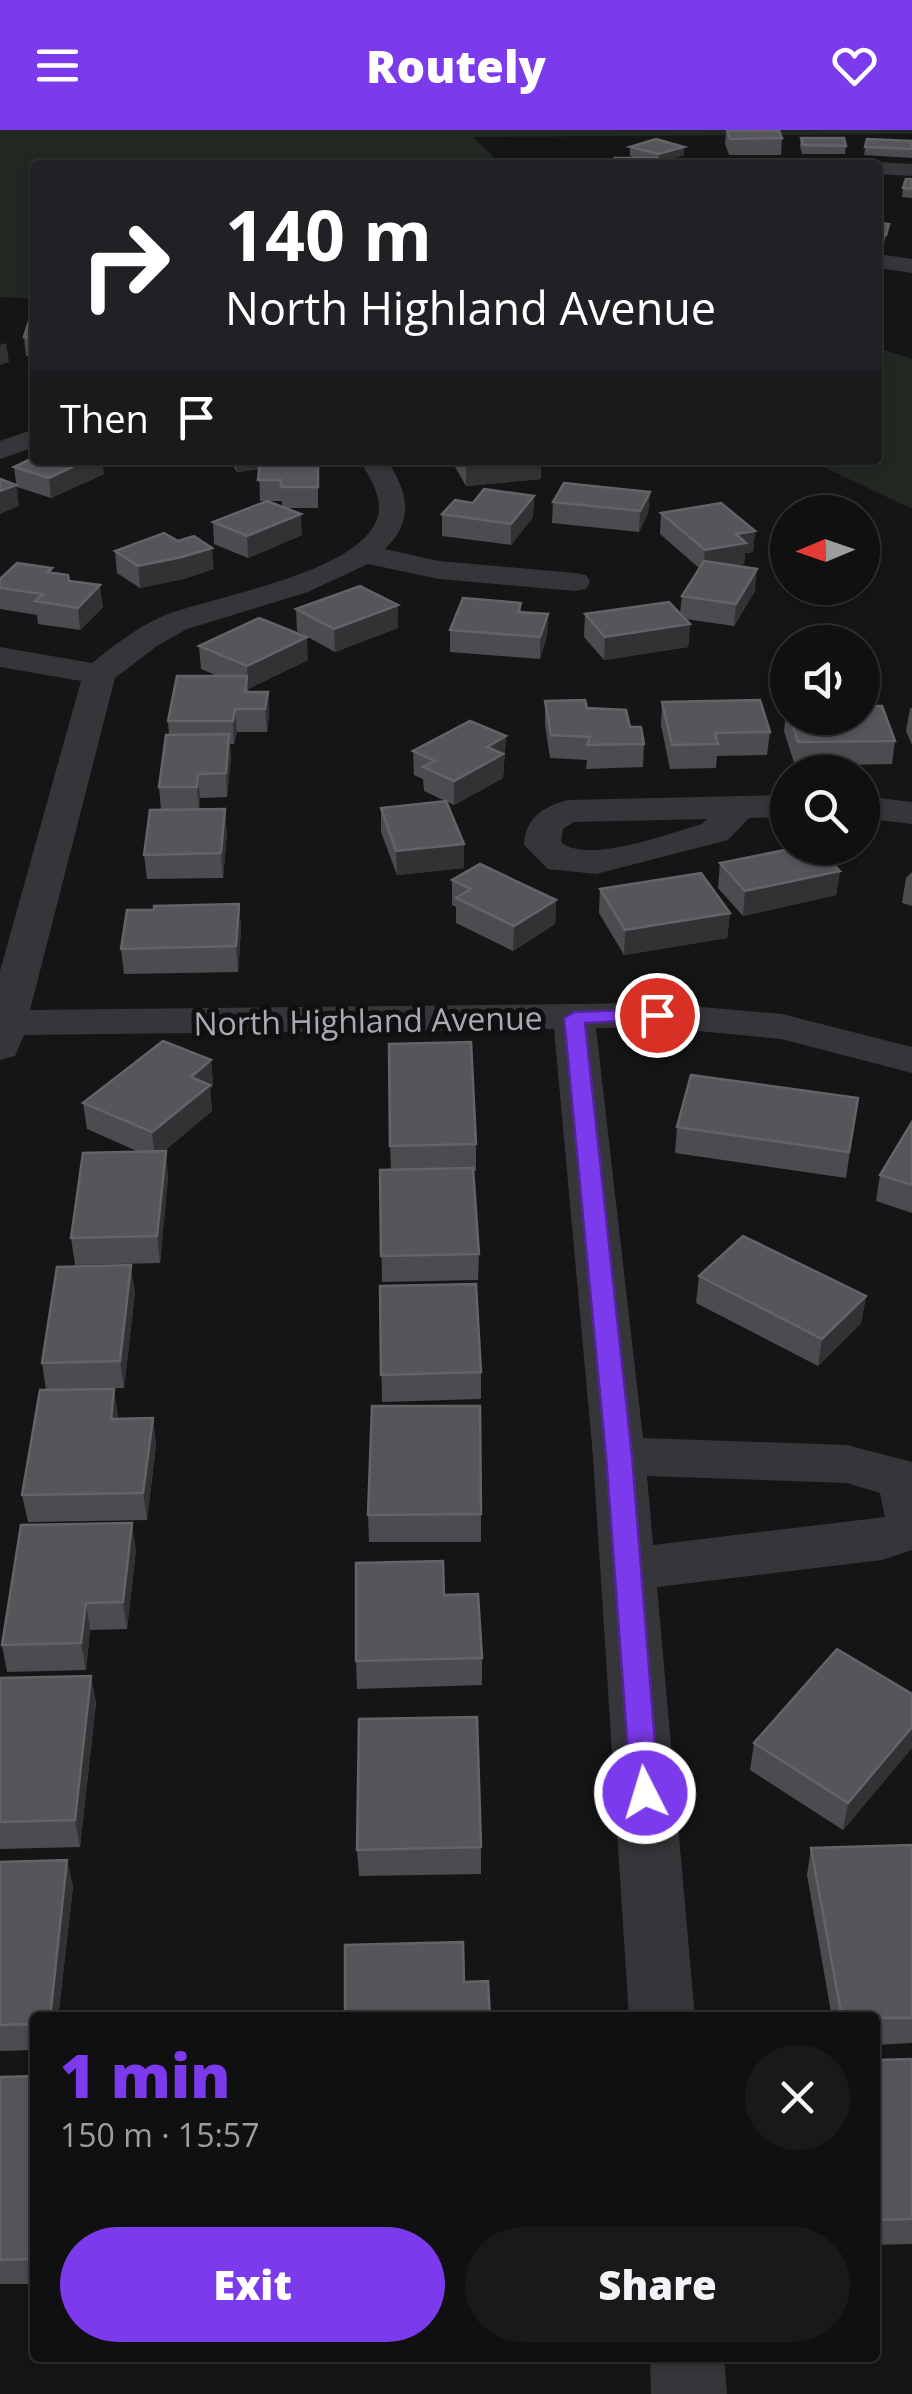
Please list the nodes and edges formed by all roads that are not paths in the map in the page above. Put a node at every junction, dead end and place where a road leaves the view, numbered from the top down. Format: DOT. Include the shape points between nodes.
graph roads {
  1 [pos="882,168"];
  2 [pos="912,170"];
  3 [pos="882,261"];
  4 [pos="912,266"];
  5 [pos="30,439"];
  6 [pos="0,451"];
  7 [pos="375,465"];
  8 [pos="364,554"];
  9 [pos="575,582"];
  10 [pos="0,657"];
  11 [pos="99,674"];
  12 [pos="770,807"];
  13 [pos="880,809"];
  14 [pos="736,810"];
  15 [pos="912,813"];
  16 [pos="574,1018"];
  17 [pos="2,1031"];
  18 [pos="912,1060"];
  19 [pos="619,1456"];
  20 [pos="912,1518"];
  21 [pos="628,1569"];
  22 [pos="662,2012"];
  23 [pos="687,2362"];
  24 [pos="690,2394"];
  1 -- 2 [label="street"];
  3 -- 4 [label="street"];
  5 -- 6 [label="street"];
  7 -- 8 [label="street" via="393,516"];
  8 -- 9 [label="street" via="439,570"];
  8 -- 11 [label="street" via="326,574 174,622"];
  10 -- 11 [label="street"];
  11 -- 17 [label="street"];
  12 -- 14 [label="street"];
  13 -- 15 [label="street"];
  16 -- 17 [label="street, North Highland Avenue"];
  16 -- 18 [label="street, North Highland Avenue" via="741,1021"];
  16 -- 19 [label="street"];
  19 -- 20 [label="street" via="876,1469 905,1484"];
  19 -- 21 [label="street"];
  20 -- 21 [label="street" via="907,1530 882,1540"];
  21 -- 22 [label="street"];
  23 -- 24 [label="street"];
}
